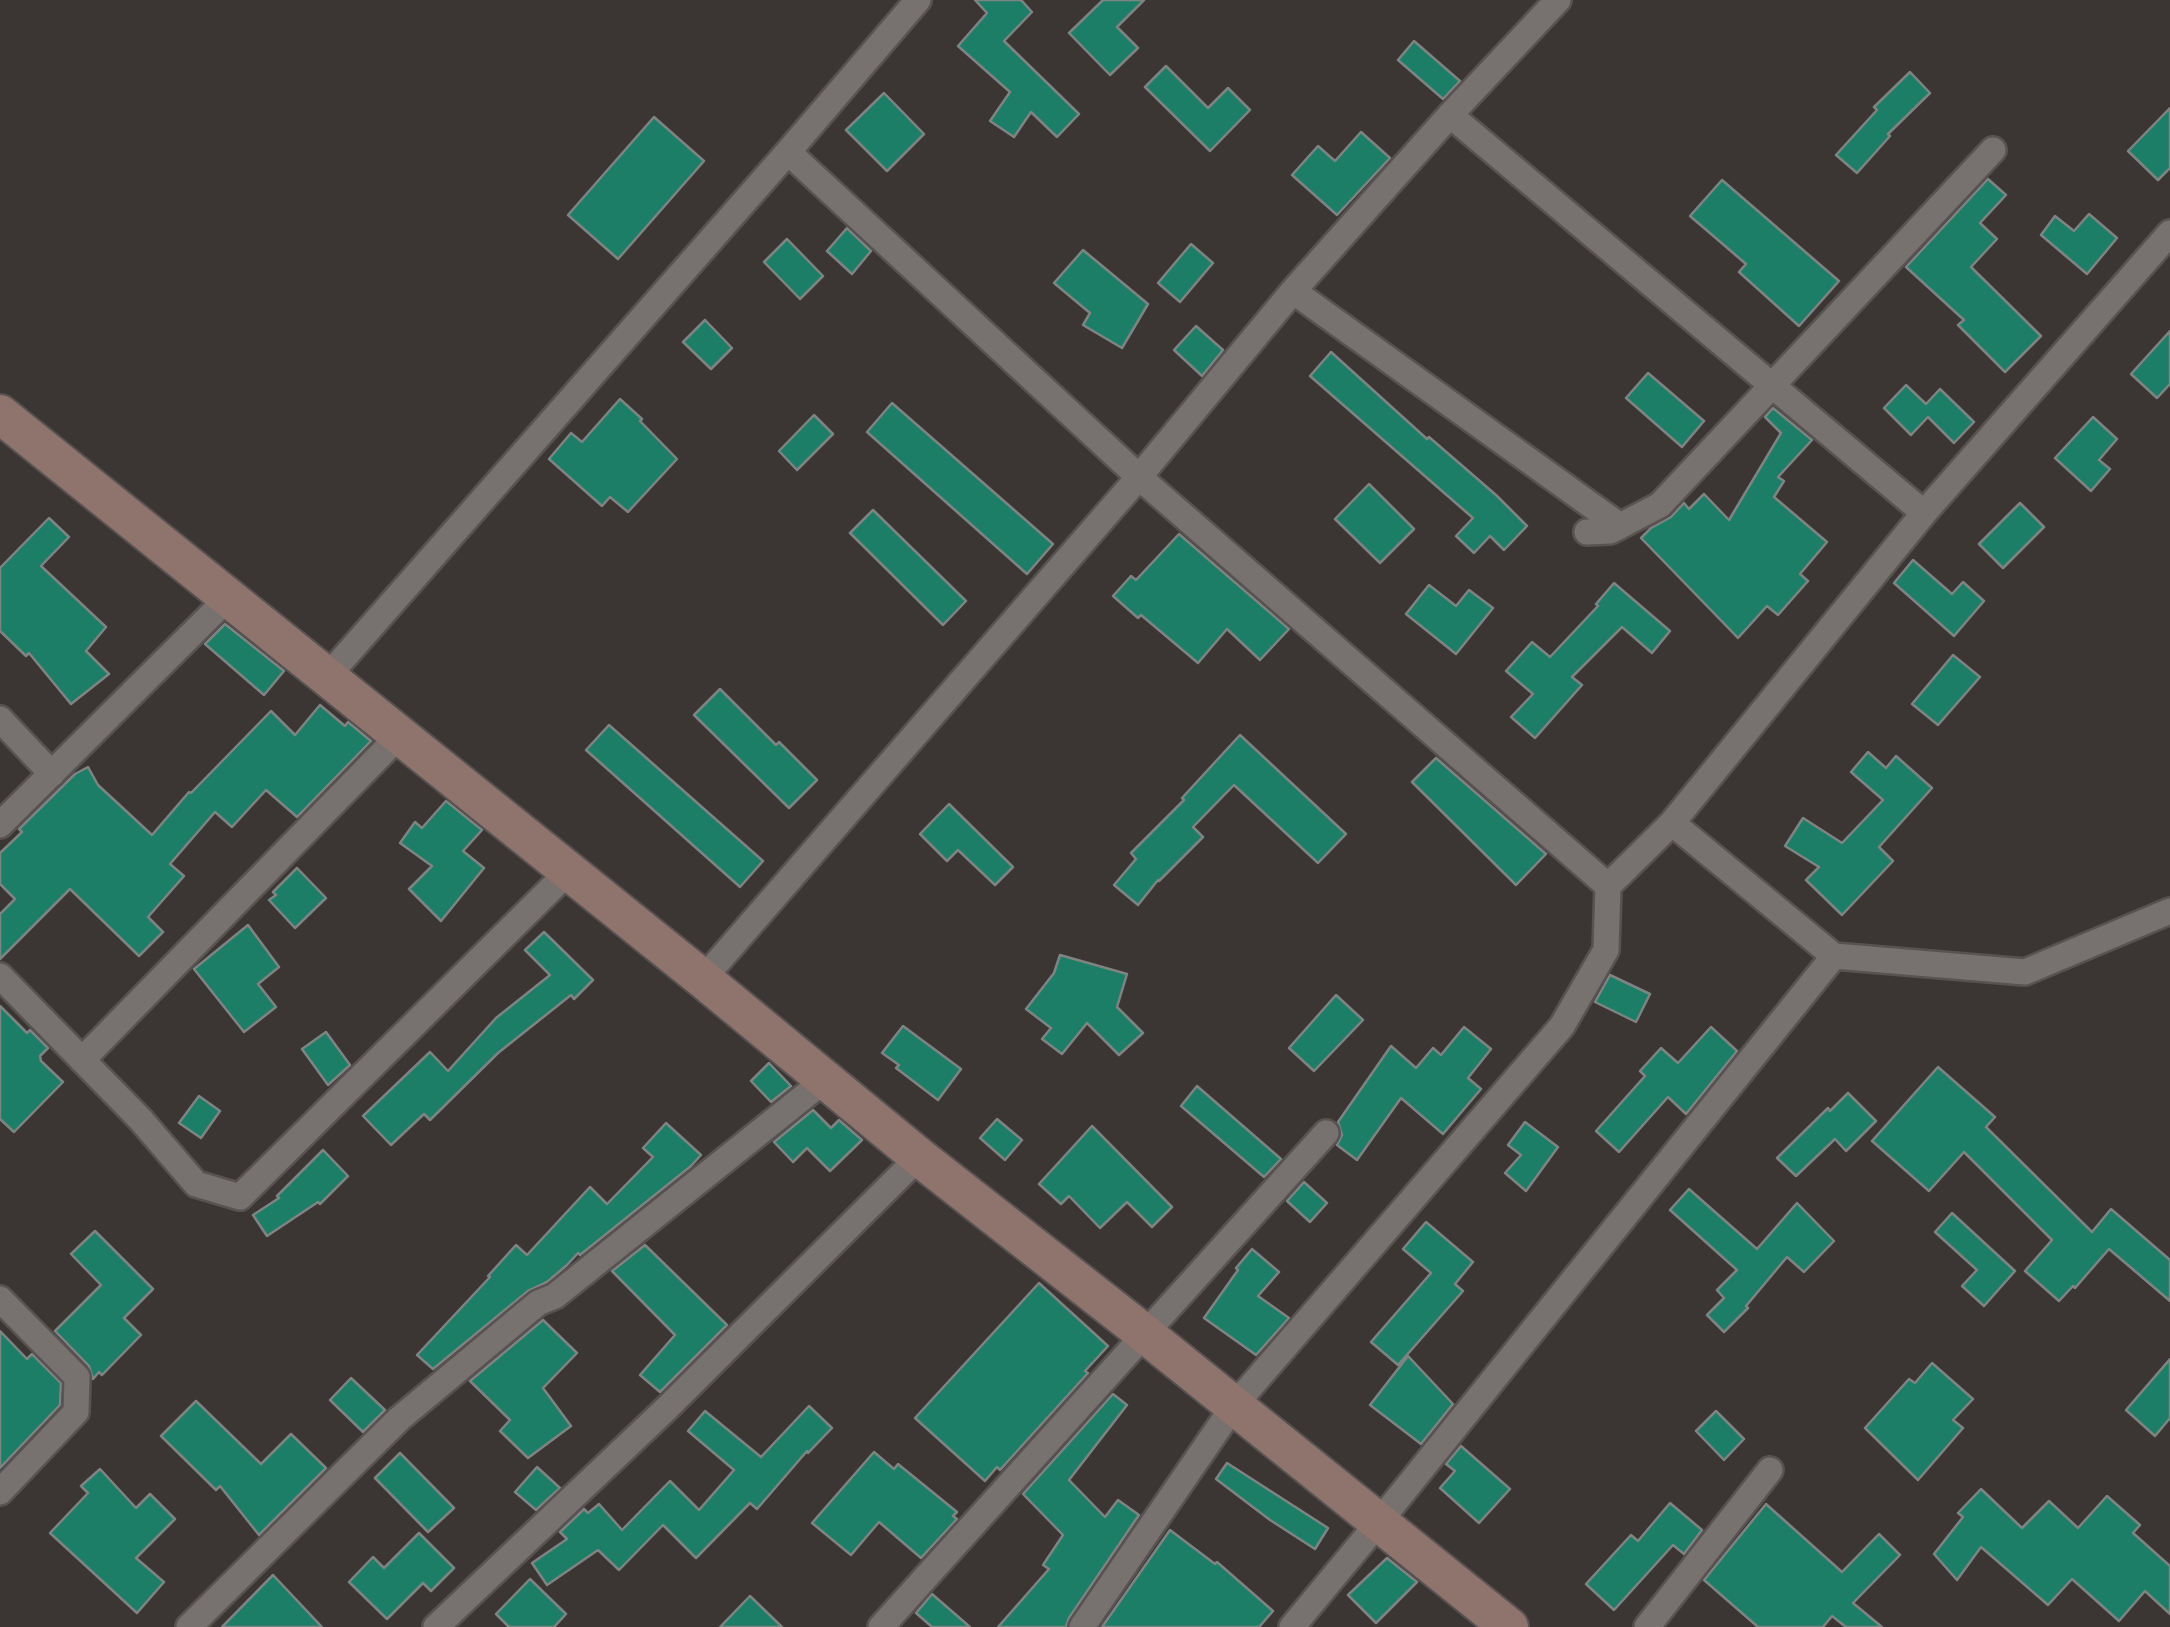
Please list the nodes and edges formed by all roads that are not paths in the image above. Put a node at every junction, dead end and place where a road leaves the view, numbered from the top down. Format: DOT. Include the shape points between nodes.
graph roads {
  1 [pos="918,0"];
  2 [pos="1558,0"];
  3 [pos="1450,116"];
  4 [pos="1993,150"];
  5 [pos="788,152"];
  6 [pos="2170,233"];
  7 [pos="1293,291"];
  8 [pos="1772,386"];
  9 [pos="0,414"];
  10 [pos="1139,477"];
  11 [pos="1924,513"];
  12 [pos="1620,526"];
  13 [pos="1587,532"];
  14 [pos="228,598"];
  15 [pos="327,677"];
  16 [pos="0,718"];
  17 [pos="399,736"];
  18 [pos="52,774"];
  19 [pos="1672,824"];
  20 [pos="0,825"];
  21 [pos="569,871"];
  22 [pos="1608,886"];
  23 [pos="2170,910"];
  24 [pos="1834,956"];
  25 [pos="0,976"];
  26 [pos="702,978"];
  27 [pos="82,1060"];
  28 [pos="826,1080"];
  29 [pos="1326,1134"];
  30 [pos="920,1157"];
  31 [pos="0,1298"];
  32 [pos="1145,1334"];
  33 [pos="1232,1406"];
  34 [pos="1770,1470"];
  35 [pos="0,1492"];
  36 [pos="1379,1522"];
  37 [pos="189,1627"];
  38 [pos="436,1627"];
  39 [pos="880,1627"];
  40 [pos="1082,1627"];
  41 [pos="1292,1627"];
  42 [pos="1509,1627"];
  43 [pos="1646,1627"];
  1 -- 5 [label="street"];
  2 -- 3 [label="street"];
  3 -- 7 [label="street"];
  3 -- 8 [label="street"];
  4 -- 8 [label="street"];
  5 -- 10 [label="street"];
  5 -- 15 [label="street"];
  6 -- 11 [label="street"];
  7 -- 10 [label="street"];
  7 -- 12 [label="street"];
  8 -- 11 [label="street"];
  8 -- 12 [label="street" via="1660,505"];
  9 -- 14 [label="street"];
  10 -- 22 [label="street"];
  10 -- 26 [label="street"];
  11 -- 19 [label="street"];
  12 -- 13 [label="street"];
  14 -- 15 [label="street"];
  14 -- 18 [label="street"];
  15 -- 17 [label="street"];
  16 -- 18 [label="street"];
  17 -- 21 [label="street"];
  17 -- 27 [label="street"];
  18 -- 20 [label="street"];
  19 -- 22 [label="street"];
  19 -- 24 [label="street"];
  21 -- 26 [label="street"];
  21 -- 27 [label="street" via="240,1197 196,1184"];
  22 -- 33 [label="street" via="1606,950 1562,1026"];
  23 -- 24 [label="street" via="2025,972"];
  24 -- 36 [label="street"];
  25 -- 27 [label="street"];
  26 -- 28 [label="street"];
  28 -- 30 [label="street"];
  28 -- 37 [label="street" via="399,1419"];
  29 -- 32 [label="street"];
  30 -- 32 [label="street"];
  30 -- 38 [label="street"];
  31 -- 35 [label="street" via="77,1376 76,1412"];
  32 -- 33 [label="street"];
  32 -- 39 [label="street"];
  33 -- 36 [label="street"];
  33 -- 40 [label="street"];
  34 -- 43 [label="street"];
  36 -- 41 [label="street"];
  36 -- 42 [label="street"];
}
